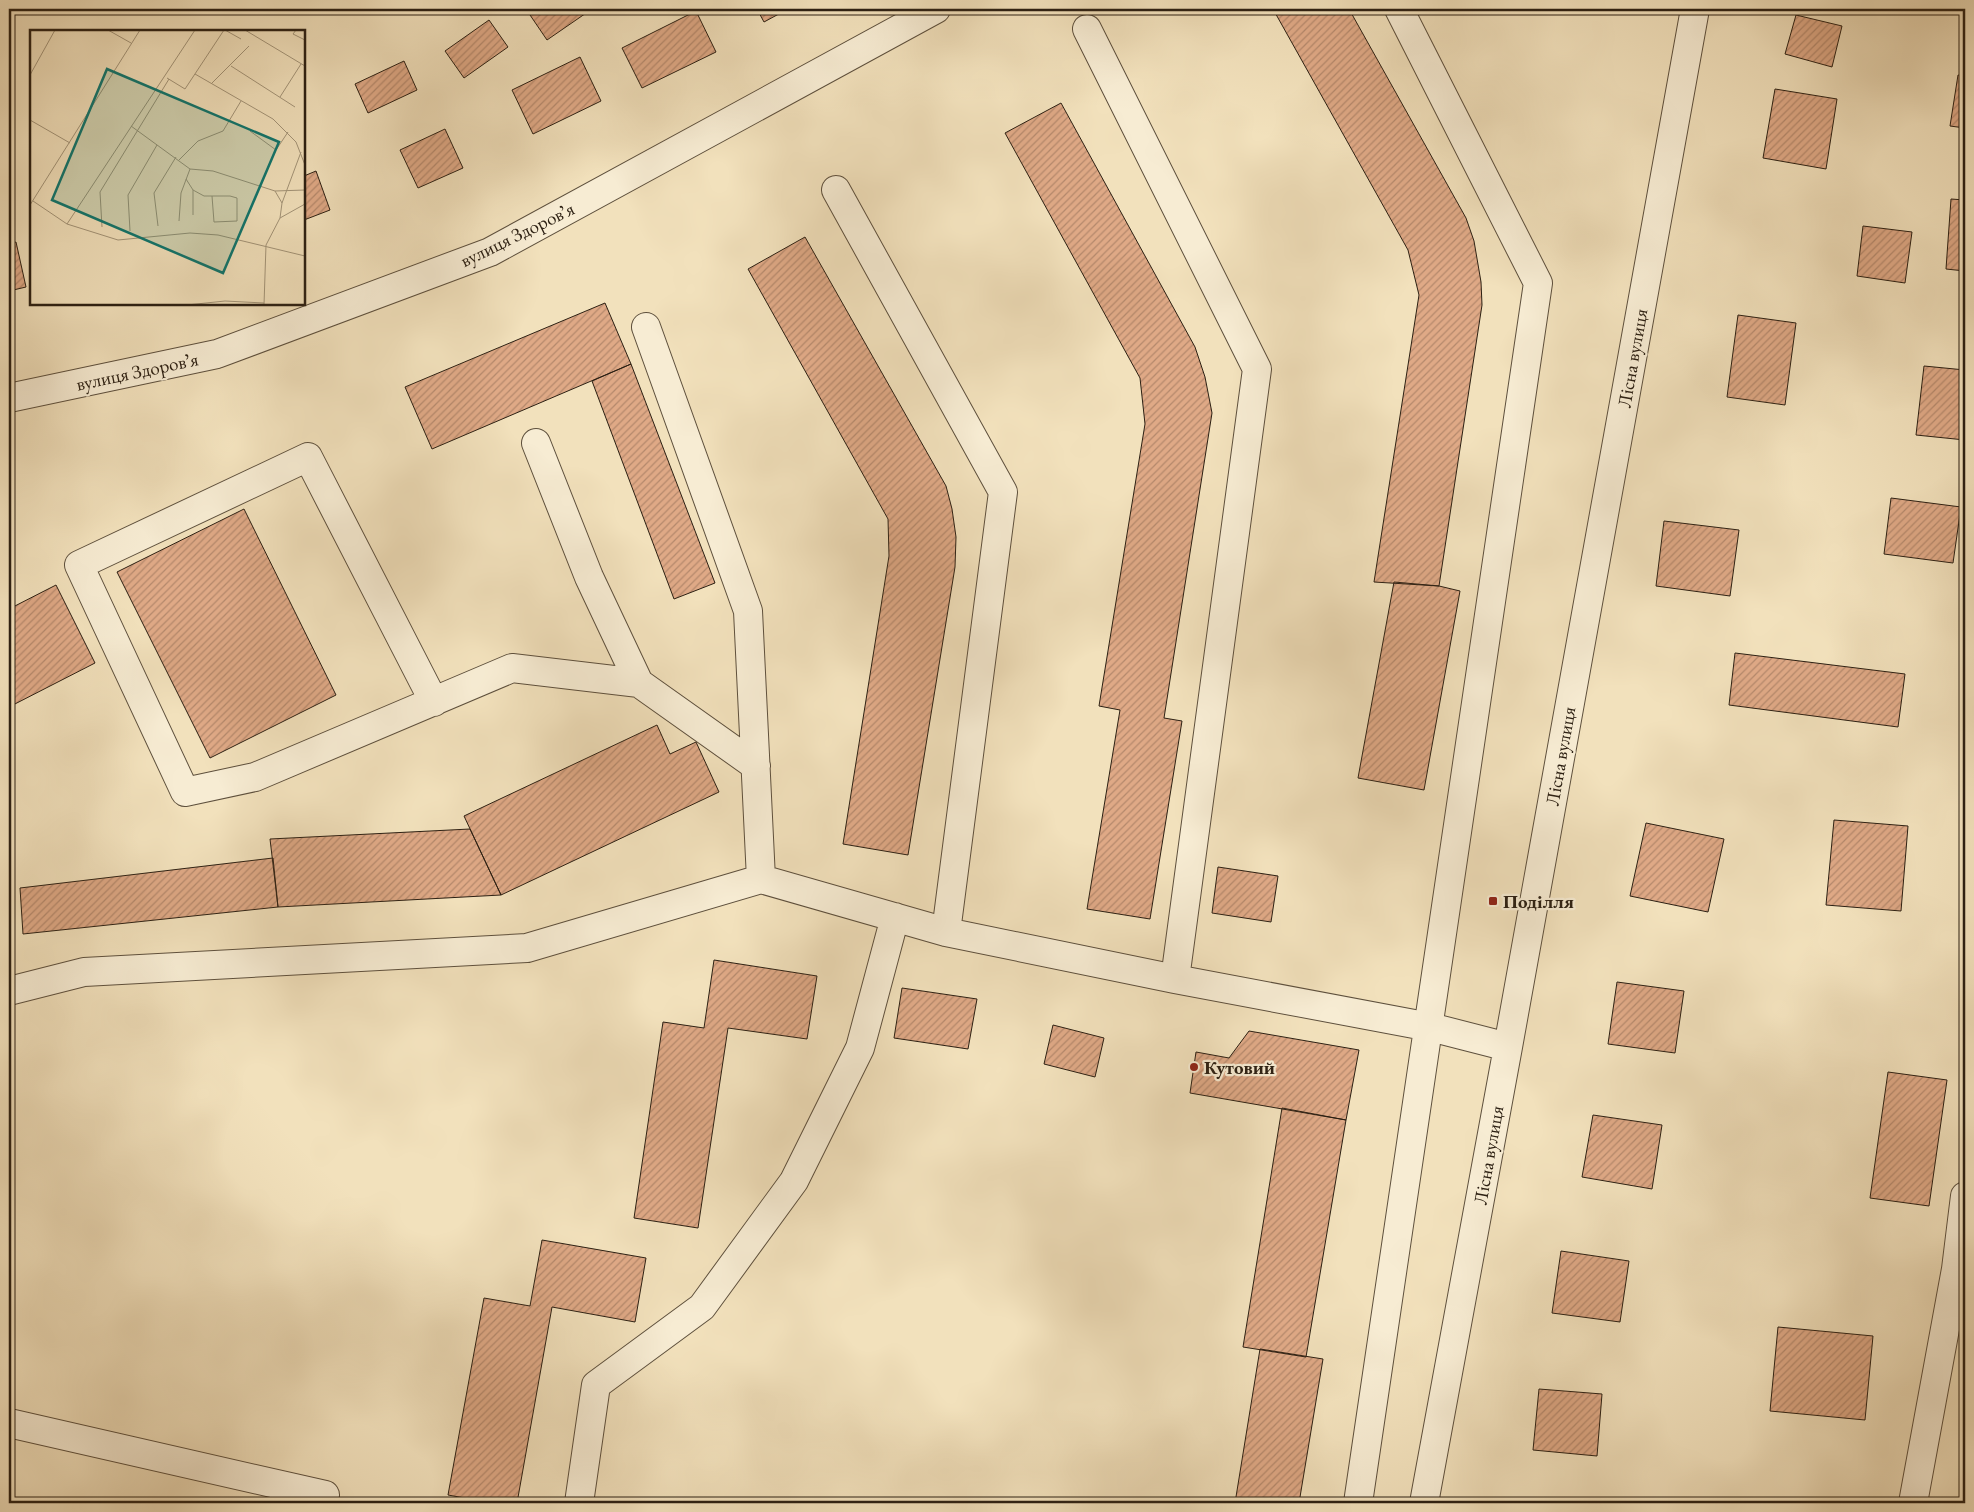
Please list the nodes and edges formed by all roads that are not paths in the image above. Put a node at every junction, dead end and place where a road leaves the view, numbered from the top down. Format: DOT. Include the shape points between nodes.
graph roads {
  1 [pos="936,9"];
  2 [pos="1399,9"];
  3 [pos="1695,9"];
  4 [pos="1088,29"];
  5 [pos="836,190"];
  6 [pos="646,327"];
  7 [pos="9,398"];
  8 [pos="536,443"];
  9 [pos="639,683"];
  10 [pos="434,702"];
  11 [pos="756,766"];
  12 [pos="761,879"];
  13 [pos="895,917"];
  14 [pos="946,932"];
  15 [pos="1175,979"];
  16 [pos="9,991"];
  17 [pos="1430,1027"];
  18 [pos="1508,1047"];
  19 [pos="1965,1196"];
  20 [pos="9,1423"];
  21 [pos="325,1495"];
  22 [pos="579,1503"];
  23 [pos="1358,1503"];
  24 [pos="1424,1503"];
  25 [pos="1913,1503"];
  1 -- 7 [label="street, вулиця Здоровʼя" via="490,252 217,354"];
  2 -- 17 [label="street" via="1538,283"];
  3 -- 18 [label="street, Лісна вулиця"];
  4 -- 15 [label="street" via="1257,369"];
  5 -- 14 [label="street" via="1003,492"];
  6 -- 11 [label="street" via="748,611"];
  8 -- 9 [label="street" via="589,577"];
  9 -- 10 [label="street" via="512,668"];
  9 -- 11 [label="street"];
  10 -- 10 [label="street" via="255,777 185,792 79,565 308,457"];
  11 -- 12 [label="street"];
  12 -- 13 [label="street"];
  12 -- 16 [label="street" via="528,948 84,972"];
  13 -- 14 [label="street"];
  13 -- 22 [label="street" via="860,1048 794,1181 702,1307 596,1385"];
  14 -- 15 [label="street"];
  15 -- 17 [label="street"];
  17 -- 18 [label="street"];
  17 -- 23 [label="street"];
  18 -- 24 [label="street, Лісна вулиця"];
  19 -- 25 [label="street" via="1956,1270"];
  20 -- 21 [label="street"];
}
